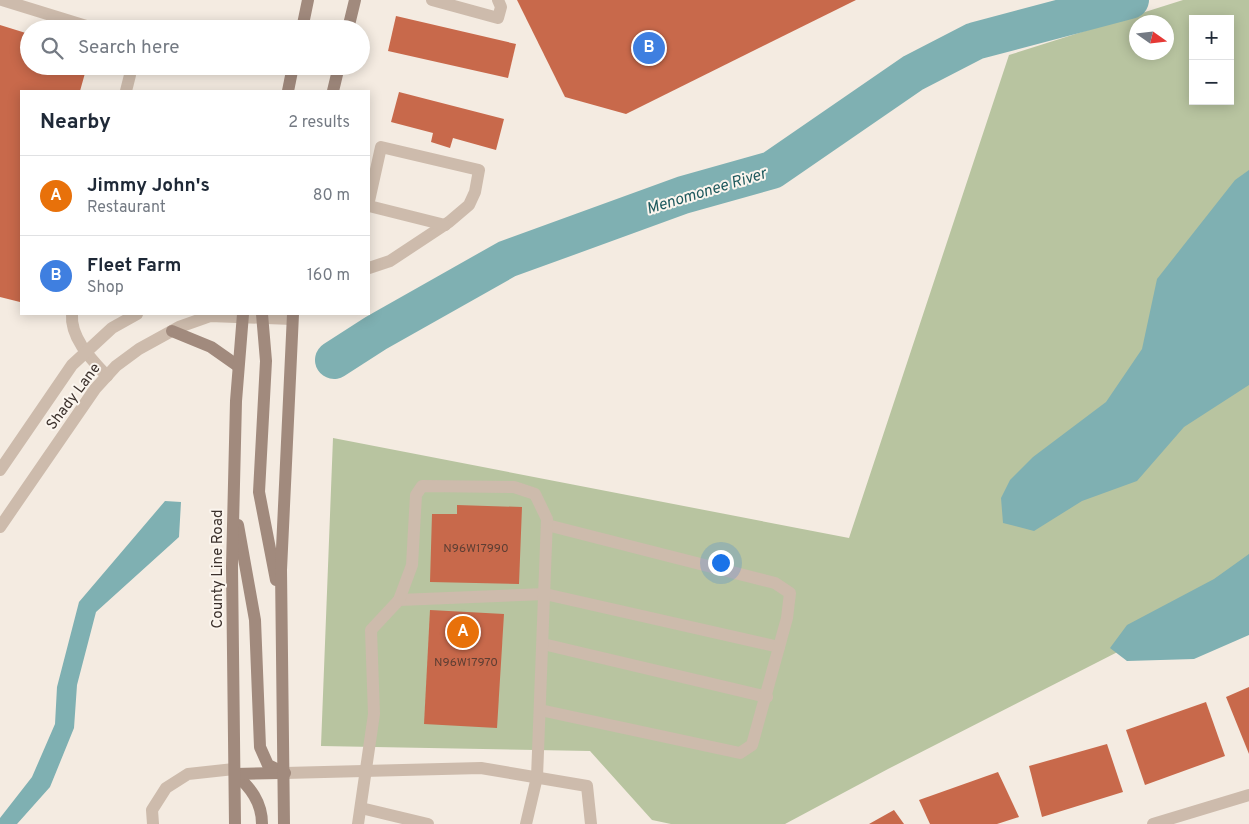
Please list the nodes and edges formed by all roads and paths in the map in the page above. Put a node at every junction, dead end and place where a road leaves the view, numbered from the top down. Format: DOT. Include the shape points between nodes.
graph roads {
  1 [pos="2,0"];
  2 [pos="308,0"];
  3 [pos="355,0"];
  4 [pos="432,0"];
  5 [pos="498,0"];
  6 [pos="67,20"];
  7 [pos="304,20"];
  8 [pos="350,20"];
  9 [pos="130,75"];
  10 [pos="291,75"];
  11 [pos="337,75"];
  12 [pos="126,90"];
  13 [pos="288,90"];
  14 [pos="333,90"];
  15 [pos="370,197"];
  16 [pos="370,206"];
  17 [pos="444,225"];
  18 [pos="370,268"];
  19 [pos="72,315"];
  20 [pos="135,315"];
  21 [pos="263,315"];
  22 [pos="243,316"];
  23 [pos="292,316"];
  24 [pos="172,331"];
  25 [pos="85,352"];
  26 [pos="238,366"];
  27 [pos="107,376"];
  28 [pos="0,470"];
  29 [pos="233,498"];
  30 [pos="547,525"];
  31 [pos="0,527"];
  32 [pos="545,594"];
  33 [pos="399,600"];
  34 [pos="282,612"];
  35 [pos="543,644"];
  36 [pos="779,647"];
  37 [pos="767,697"];
  38 [pos="540,710"];
  39 [pos="234,771"];
  40 [pos="366,771"];
  41 [pos="285,773"];
  42 [pos="537,777"];
  43 [pos="1249,795"];
  44 [pos="361,808"];
  45 [pos="380,812"];
  46 [pos="1175,821"];
  47 [pos="153,824"];
  48 [pos="235,824"];
  49 [pos="262,824"];
  50 [pos="284,824"];
  51 [pos="358,824"];
  52 [pos="394,824"];
  53 [pos="428,824"];
  54 [pos="526,824"];
  55 [pos="591,824"];
  56 [pos="1153,824"];
  1 -- 6 [label="street"];
  2 -- 7 [label="main road"];
  3 -- 8 [label="main road"];
  4 -- 5 [label="street" via="498,18 501,7"];
  9 -- 12 [label="street"];
  10 -- 13 [label="main road"];
  11 -- 14 [label="main road"];
  15 -- 17 [label="street" via="381,147 479,170 469,205"];
  16 -- 17 [label="street"];
  17 -- 18 [label="street" via="390,261"];
  19 -- 25 [label="street"];
  20 -- 25 [label="street, Shady Lane" via="112,328"];
  21 -- 22 [label="street, Shady Lane"];
  21 -- 23 [label="street, Shady Lane"];
  21 -- 34 [label="main road" via="266,361 259,492"];
  22 -- 24 [label="street, Shady Lane" via="210,316"];
  22 -- 26 [label="main road, County Line Road"];
  23 -- 34 [label="main road"];
  24 -- 26 [label="main road" via="211,347"];
  24 -- 27 [label="street, Shady Lane" via="139,349"];
  25 -- 27 [label="street"];
  25 -- 28 [label="street, Shady Lane" via="72,365"];
  26 -- 29 [label="main road, County Line Road"];
  27 -- 31 [label="street, Shady Lane"];
  29 -- 39 [label="main road, County Line Road"];
  29 -- 41 [label="main road" via="255,620 260,747 268,766"];
  30 -- 32 [label="street"];
  30 -- 33 [label="street" via="535,494 514,487 422,486 416,495 412,565"];
  30 -- 36 [label="street" via="775,583 790,593"];
  32 -- 33 [label="street"];
  32 -- 35 [label="street"];
  32 -- 36 [label="street"];
  33 -- 40 [label="street" via="370,630 374,714"];
  34 -- 41 [label="main road"];
  35 -- 37 [label="street"];
  35 -- 38 [label="street"];
  36 -- 37 [label="street"];
  37 -- 38 [label="street" via="752,746 740,753"];
  38 -- 42 [label="street"];
  39 -- 41 [label="main road"];
  39 -- 47 [label="street" via="188,774 166,788 152,810"];
  39 -- 48 [label="main road, County Line Road"];
  39 -- 49 [label="main road" via="256,798"];
  40 -- 41 [label="street"];
  40 -- 42 [label="street" via="481,768"];
  40 -- 44 [label="street"];
  41 -- 50 [label="main road"];
  42 -- 54 [label="street"];
  42 -- 55 [label="street" via="587,786"];
  43 -- 46 [label="street"];
  44 -- 45 [label="street"];
  44 -- 51 [label="street"];
  45 -- 52 [label="street"];
  45 -- 53 [label="street"];
  46 -- 56 [label="street"];
}
